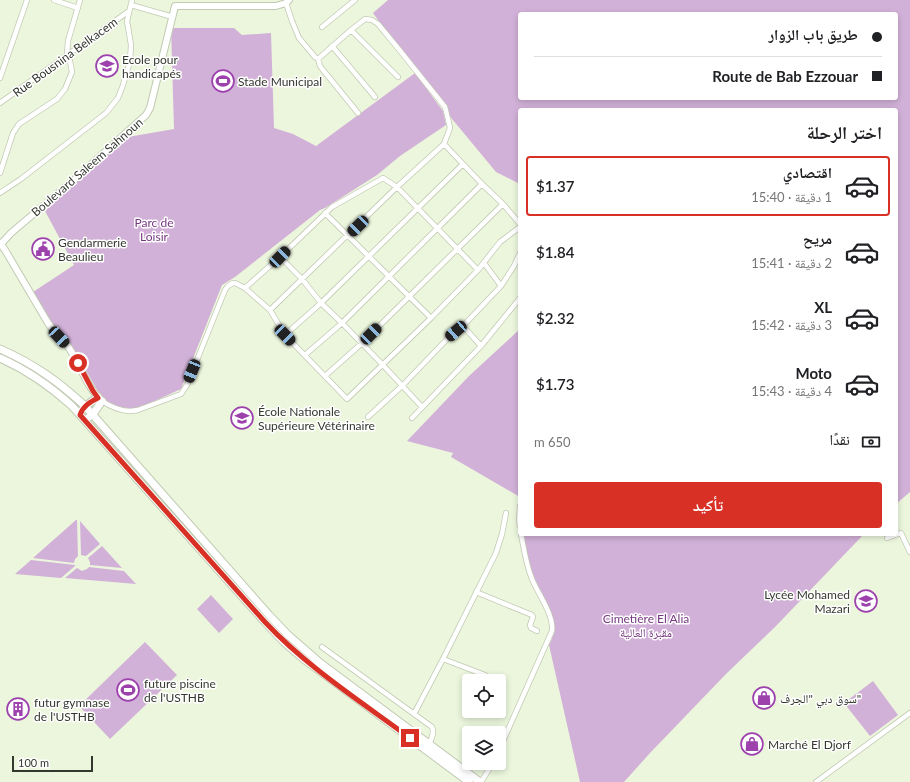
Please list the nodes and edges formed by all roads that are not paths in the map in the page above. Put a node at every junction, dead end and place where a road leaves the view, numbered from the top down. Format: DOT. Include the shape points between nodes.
graph roads {
  1 [pos="27,0"];
  2 [pos="54,0"];
  3 [pos="80,0"];
  4 [pos="355,0"];
  5 [pos="287,1"];
  6 [pos="175,3"];
  7 [pos="131,5"];
  8 [pos="78,8"];
  9 [pos="172,17"];
  10 [pos="322,27"];
  11 [pos="351,30"];
  12 [pos="332,46"];
  13 [pos="67,54"];
  14 [pos="318,59"];
  15 [pos="398,77"];
  16 [pos="0,78"];
  17 [pos="375,97"];
  18 [pos="0,103"];
  19 [pos="358,113"];
  20 [pos="444,144"];
  21 [pos="463,164"];
  22 [pos="0,173"];
  23 [pos="482,184"];
  24 [pos="397,187"];
  25 [pos="0,193"];
  26 [pos="503,204"];
  27 [pos="418,208"];
  28 [pos="325,213"];
  29 [pos="518,223"];
  30 [pos="438,227"];
  31 [pos="518,228"];
  32 [pos="348,235"];
  33 [pos="1,244"];
  34 [pos="458,248"];
  35 [pos="369,256"];
  36 [pos="280,257"];
  37 [pos="518,257"];
  38 [pos="484,263"];
  39 [pos="478,270"];
  40 [pos="389,276"];
  41 [pos="302,279"];
  42 [pos="501,286"];
  43 [pos="245,288"];
  44 [pos="409,296"];
  45 [pos="518,300"];
  46 [pos="321,303"];
  47 [pos="270,310"];
  48 [pos="431,318"];
  49 [pos="342,323"];
  50 [pos="463,326"];
  51 [pos="285,335"];
  52 [pos="361,344"];
  53 [pos="481,346"];
  54 [pos="0,349"];
  55 [pos="305,355"];
  56 [pos="0,358"];
  57 [pos="382,364"];
  58 [pos="325,376"];
  59 [pos="403,385"];
  60 [pos="100,399"];
  61 [pos="85,406"];
  62 [pos="422,407"];
  63 [pos="93,414"];
  64 [pos="82,417"];
  65 [pos="368,417"];
  66 [pos="412,418"];
  67 [pos="506,513"];
  68 [pos="898,534"];
  69 [pos="521,536"];
  70 [pos="893,536"];
  71 [pos="887,538"];
  72 [pos="910,552"];
  73 [pos="476,592"];
  74 [pos="537,631"];
  75 [pos="322,647"];
  76 [pos="443,658"];
  77 [pos="483,674"];
  78 [pos="910,713"];
  79 [pos="414,714"];
  80 [pos="506,734"];
  81 [pos="429,745"];
  82 [pos="489,770"];
  83 [pos="469,782"];
  84 [pos="481,782"];
  85 [pos="816,782"];
  1 -- 16 [label="street"];
  2 -- 8 [label="street"];
  3 -- 8 [label="street"];
  4 -- 10 [label="street"];
  5 -- 6 [label="street, Boulevard Saleem Sahnoun" via="276,6"];
  5 -- 14 [label="street" via="299,38"];
  6 -- 9 [label="street, Boulevard Saleem Sahnoun"];
  7 -- 9 [label="street"];
  7 -- 13 [label="street, Rue Bousnina Belkacem"];
  7 -- 25 [label="street" via="127,21 131,45 130,61 118,98 106,113"];
  8 -- 13 [label="street"];
  9 -- 33 [label="street, Boulevard Saleem Sahnoun" via="150,108 146,115"];
  11 -- 12 [label="street"];
  11 -- 15 [label="street"];
  11 -- 20 [label="street" via="365,19 372,20 397,47 445,107 450,128"];
  12 -- 14 [label="street"];
  12 -- 17 [label="street"];
  13 -- 18 [label="street, Rue Bousnina Belkacem"];
  13 -- 22 [label="street" via="72,72 65,89 57,99 19,124 13,132"];
  14 -- 19 [label="street" via="320,66"];
  20 -- 21 [label="street"];
  20 -- 24 [label="street"];
  21 -- 23 [label="street"];
  21 -- 27 [label="street"];
  23 -- 26 [label="street"];
  23 -- 30 [label="street"];
  24 -- 27 [label="street"];
  24 -- 28 [label="street" via="383,178"];
  24 -- 32 [label="street"];
  26 -- 29 [label="street"];
  26 -- 34 [label="street"];
  27 -- 30 [label="street"];
  27 -- 35 [label="street"];
  28 -- 32 [label="street"];
  28 -- 36 [label="street"];
  30 -- 34 [label="street"];
  30 -- 40 [label="street"];
  31 -- 38 [label="street" via="500,242"];
  32 -- 35 [label="street"];
  32 -- 41 [label="street"];
  33 -- 60 [label="street" via="51,327 70,349"];
  34 -- 39 [label="street"];
  34 -- 44 [label="street"];
  35 -- 40 [label="street"];
  35 -- 46 [label="street"];
  36 -- 41 [label="street"];
  36 -- 43 [label="street"];
  37 -- 42 [label="street"];
  38 -- 39 [label="street"];
  38 -- 42 [label="street"];
  39 -- 48 [label="street"];
  40 -- 44 [label="street"];
  40 -- 49 [label="street"];
  41 -- 46 [label="street"];
  41 -- 47 [label="street"];
  42 -- 50 [label="street"];
  43 -- 47 [label="street"];
  43 -- 60 [label="street" via="233,283 225,290 187,385 181,394 132,412 116,409"];
  44 -- 48 [label="street"];
  44 -- 52 [label="street"];
  45 -- 53 [label="street"];
  46 -- 49 [label="street"];
  46 -- 51 [label="street"];
  47 -- 51 [label="street"];
  48 -- 57 [label="street"];
  49 -- 52 [label="street"];
  49 -- 55 [label="street"];
  50 -- 53 [label="street"];
  50 -- 59 [label="street"];
  51 -- 55 [label="street"];
  52 -- 57 [label="street"];
  52 -- 58 [label="street"];
  53 -- 62 [label="street"];
  54 -- 61 [label="main road" via="39,369"];
  55 -- 58 [label="street"];
  56 -- 64 [label="main road" via="49,386"];
  57 -- 58 [label="street" via="347,399"];
  57 -- 59 [label="street"];
  59 -- 62 [label="street"];
  59 -- 65 [label="street"];
  60 -- 61 [label="main road"];
  60 -- 63 [label="main road"];
  61 -- 63 [label="main road"];
  61 -- 64 [label="main road"];
  62 -- 66 [label="street"];
  63 -- 64 [label="main road"];
  63 -- 81 [label="main road" via="288,635 319,662"];
  64 -- 83 [label="main road" via="284,642"];
  67 -- 73 [label="street" via="496,553"];
  68 -- 72 [label="street" via="901,533"];
  69 -- 80 [label="street" via="528,569 551,618 552,631"];
  70 -- 71 [label="street"];
  73 -- 74 [label="street" via="532,615 530,625"];
  73 -- 76 [label="street"];
  75 -- 79 [label="street"];
  76 -- 77 [label="street"];
  76 -- 79 [label="street"];
  78 -- 85 [label="street"];
  79 -- 81 [label="street" via="434,730"];
  81 -- 84 [label="main road"];
  82 -- 84 [label="street"];
}
